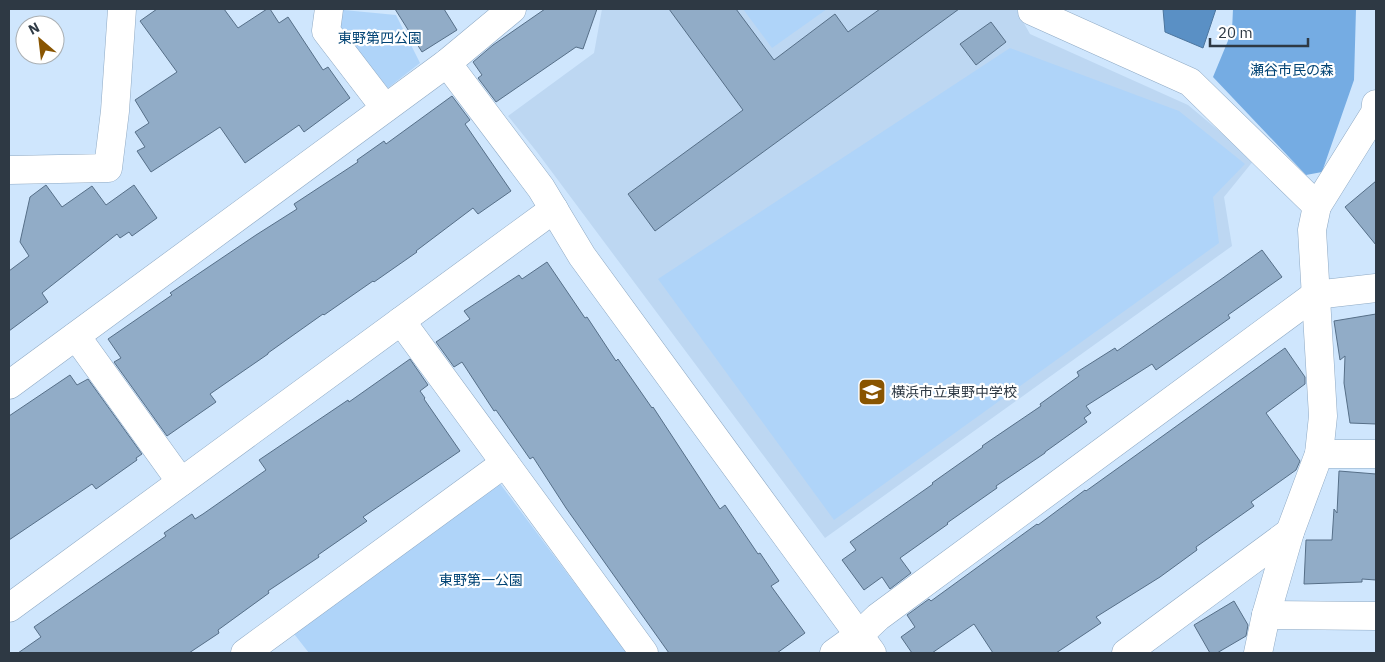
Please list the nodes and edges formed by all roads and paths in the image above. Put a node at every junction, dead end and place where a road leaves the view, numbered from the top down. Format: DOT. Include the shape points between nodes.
graph roads {
  1 [pos="122,9"];
  2 [pos="329,9"];
  3 [pos="512,9"];
  4 [pos="1032,9"];
  5 [pos="447,63"];
  6 [pos="385,108"];
  7 [pos="1376,111"];
  8 [pos="9,168"];
  9 [pos="9,176"];
  10 [pos="1317,206"];
  11 [pos="554,209"];
  12 [pos="1376,288"];
  13 [pos="1315,295"];
  14 [pos="401,321"];
  15 [pos="76,336"];
  16 [pos="9,385"];
  17 [pos="1319,454"];
  18 [pos="1376,454"];
  19 [pos="505,462"];
  20 [pos="181,482"];
  21 [pos="1290,532"];
  22 [pos="9,608"];
  23 [pos="1266,615"];
  24 [pos="1376,616"];
  25 [pos="865,644"];
  26 [pos="245,653"];
  27 [pos="644,653"];
  28 [pos="834,653"];
  29 [pos="1126,653"];
  30 [pos="1258,653"];
  1 -- 8 [label="street" via="108,168"];
  2 -- 6 [label="street" via="326,31"];
  3 -- 5 [label="street"];
  4 -- 10 [label="street" via="1190,82"];
  5 -- 6 [label="street"];
  5 -- 11 [label="street"];
  6 -- 15 [label="street"];
  7 -- 10 [label="street"];
  8 -- 9 [label="street"];
  10 -- 13 [label="street" via="1312,230"];
  11 -- 14 [label="street"];
  11 -- 25 [label="street" via="582,256"];
  12 -- 13 [label="street"];
  13 -- 17 [label="street" via="1323,416"];
  13 -- 25 [label="street" via="878,617"];
  14 -- 19 [label="street"];
  14 -- 20 [label="street"];
  15 -- 16 [label="street"];
  15 -- 20 [label="street"];
  17 -- 18 [label="street"];
  17 -- 21 [label="street"];
  19 -- 26 [label="street"];
  19 -- 27 [label="street"];
  20 -- 22 [label="street"];
  21 -- 23 [label="street"];
  21 -- 29 [label="street"];
  23 -- 24 [label="street"];
  23 -- 30 [label="street"];
  25 -- 28 [label="street"];
}
